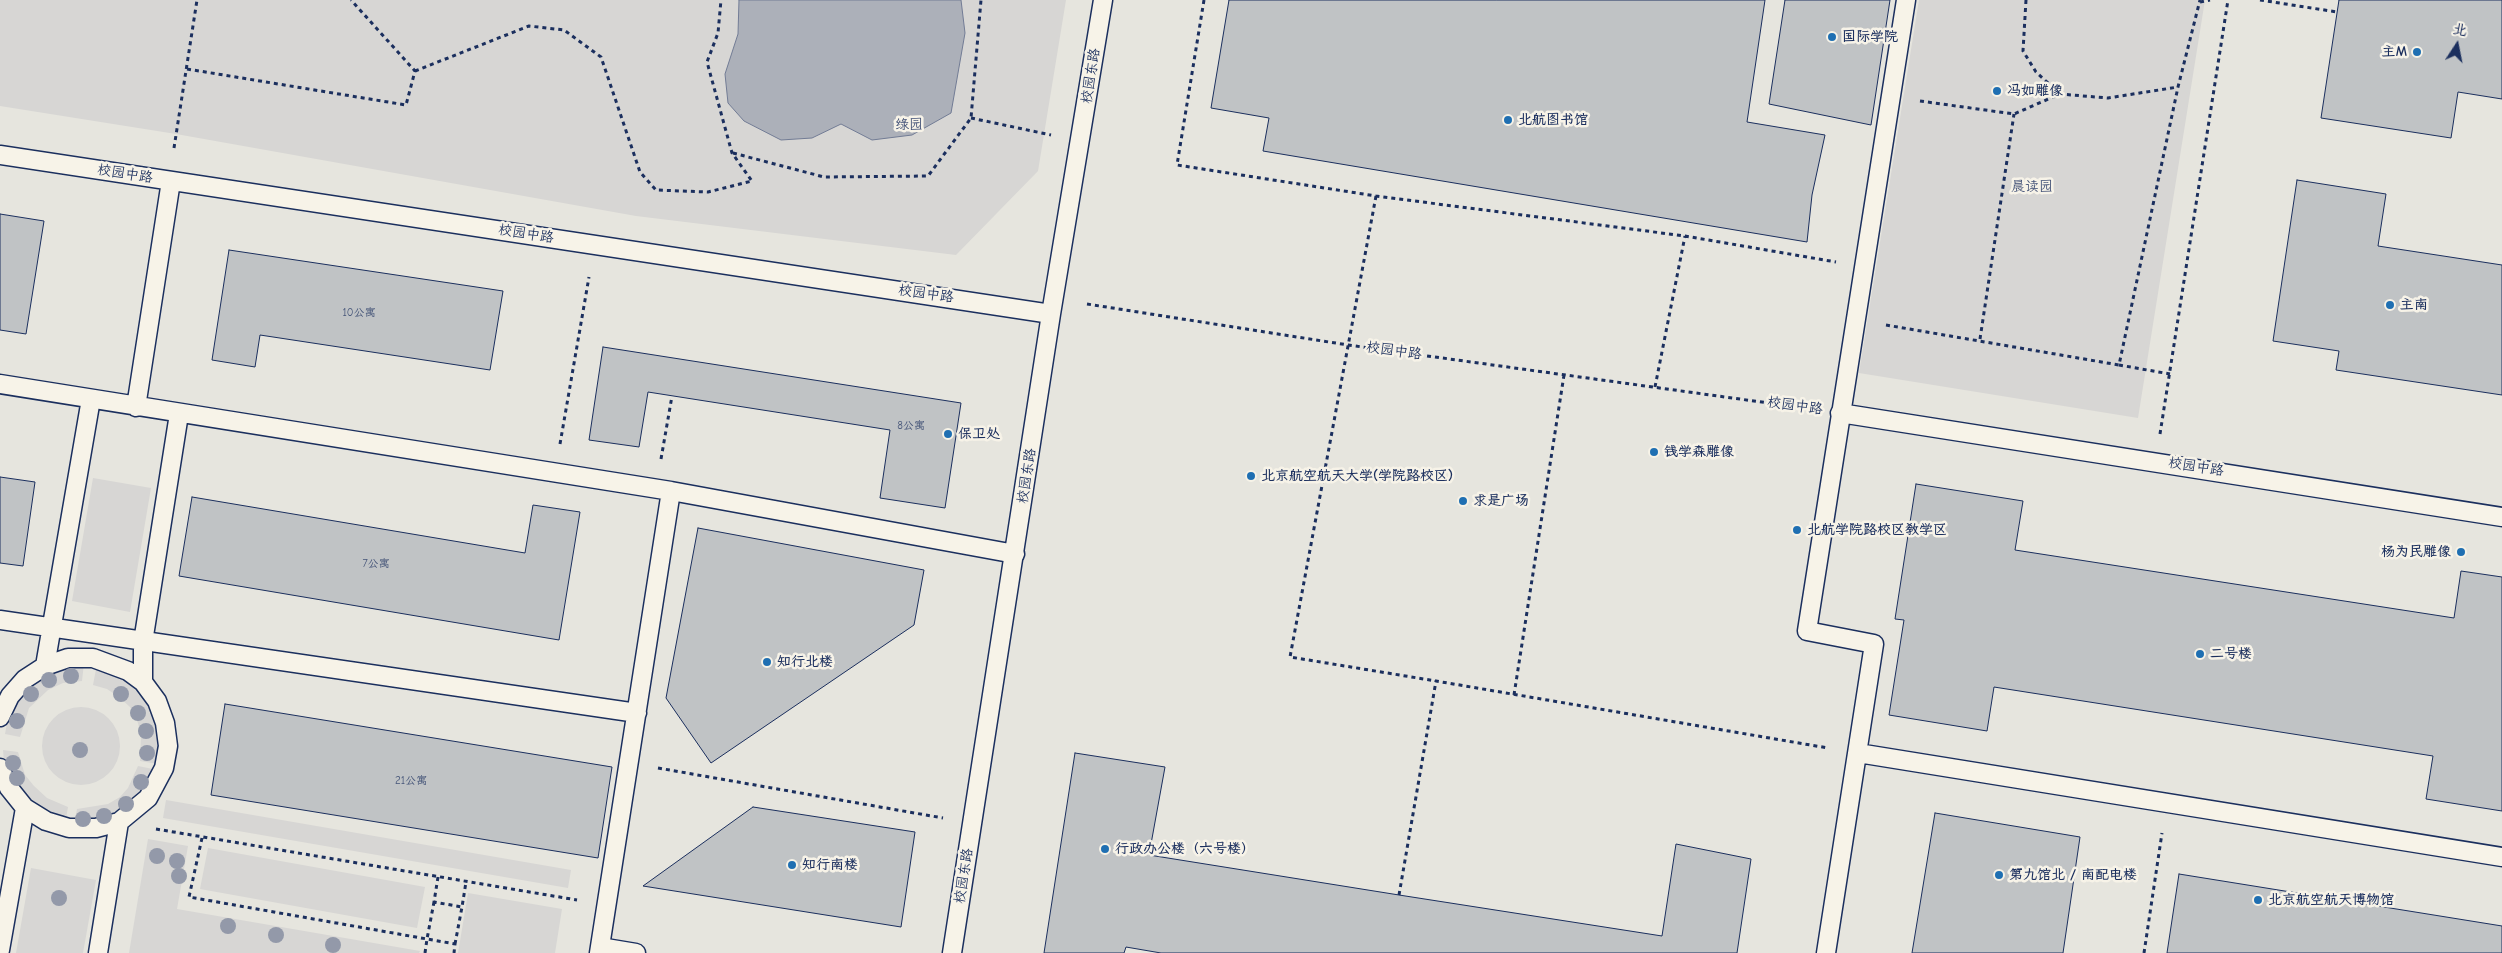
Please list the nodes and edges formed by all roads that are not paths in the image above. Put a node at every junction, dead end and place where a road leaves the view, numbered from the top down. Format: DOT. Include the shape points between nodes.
graph roads {
  1 [pos="1103,0"];
  2 [pos="1906,0"];
  3 [pos="0,155"];
  4 [pos="170,181"];
  5 [pos="1051,314"];
  6 [pos="0,384"];
  7 [pos="91,399"];
  8 [pos="136,407"];
  9 [pos="1840,413"];
  10 [pos="179,414"];
  11 [pos="663,490"];
  12 [pos="2502,517"];
  13 [pos="1015,554"];
  14 [pos="0,620"];
  15 [pos="52,628"];
  16 [pos="143,642"];
  17 [pos="45,666"];
  18 [pos="142,682"];
  19 [pos="637,713"];
  20 [pos="0,717"];
  21 [pos="1858,754"];
  22 [pos="0,768"];
  23 [pos="25,808"];
  24 [pos="119,822"];
  25 [pos="2502,857"];
  26 [pos="0,950"];
  27 [pos="600,950"];
  28 [pos="98,953"];
  29 [pos="636,953"];
  30 [pos="952,953"];
  31 [pos="1826,953"];
  1 -- 5 [label="lane, 校园东路"];
  2 -- 9 [label="lane"];
  3 -- 4 [label="lane, 校园中路"];
  4 -- 5 [label="lane, 校园中路"];
  4 -- 8 [label="lane"];
  5 -- 13 [label="lane, 校园东路"];
  6 -- 7 [label="lane"];
  7 -- 8 [label="lane"];
  7 -- 15 [label="lane"];
  8 -- 10 [label="lane"];
  9 -- 12 [label="lane, 校园中路"];
  9 -- 21 [label="lane" via="1806,631 1874,644"];
  10 -- 11 [label="lane"];
  10 -- 16 [label="lane"];
  11 -- 13 [label="lane"];
  11 -- 19 [label="lane"];
  13 -- 30 [label="lane, 校园东路"];
  14 -- 15 [label="lane"];
  15 -- 16 [label="lane"];
  15 -- 17 [label="lane"];
  16 -- 18 [label="lane"];
  16 -- 19 [label="lane"];
  17 -- 18 [label="lane" via="68,658 93,658 128,671"];
  17 -- 20 [label="lane" via="15,690"];
  18 -- 24 [label="lane" via="157,701 165,722 168,746 164,768 148,798"];
  19 -- 27 [label="lane"];
  21 -- 25 [label="lane"];
  21 -- 31 [label="lane"];
  22 -- 23 [label="lane" via="9,788"];
  23 -- 24 [label="lane" via="46,822 69,828 96,828"];
  23 -- 26 [label="lane"];
  24 -- 28 [label="lane"];
  27 -- 29 [label="lane"];
}
